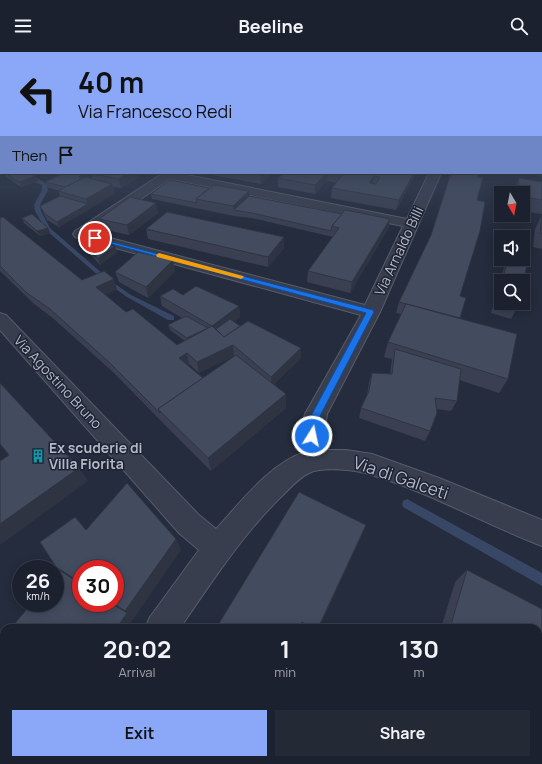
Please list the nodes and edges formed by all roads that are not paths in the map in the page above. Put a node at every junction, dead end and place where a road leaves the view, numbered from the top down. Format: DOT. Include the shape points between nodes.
graph roads {
  1 [pos="169,174"];
  2 [pos="435,174"];
  3 [pos="412,224"];
  4 [pos="371,312"];
  5 [pos="0,319"];
  6 [pos="319,460"];
  7 [pos="542,533"];
  8 [pos="218,548"];
  9 [pos="164,624"];
  1 -- 3 [label="street"];
  1 -- 4 [label="street" via="80,234"];
  2 -- 3 [label="street, Via Arnaldo Billi"];
  3 -- 4 [label="street, Via Arnaldo Billi"];
  4 -- 6 [label="street, Via Arnaldo Billi" via="316,414 312,436"];
  5 -- 8 [label="street, Via Agostino Bruno" via="189,524"];
  6 -- 7 [label="street, Via di Galceti" via="346,460 372,464"];
  6 -- 8 [label="street, Via di Galceti" via="291,471"];
  8 -- 9 [label="street, Via di Galceti"];
}
